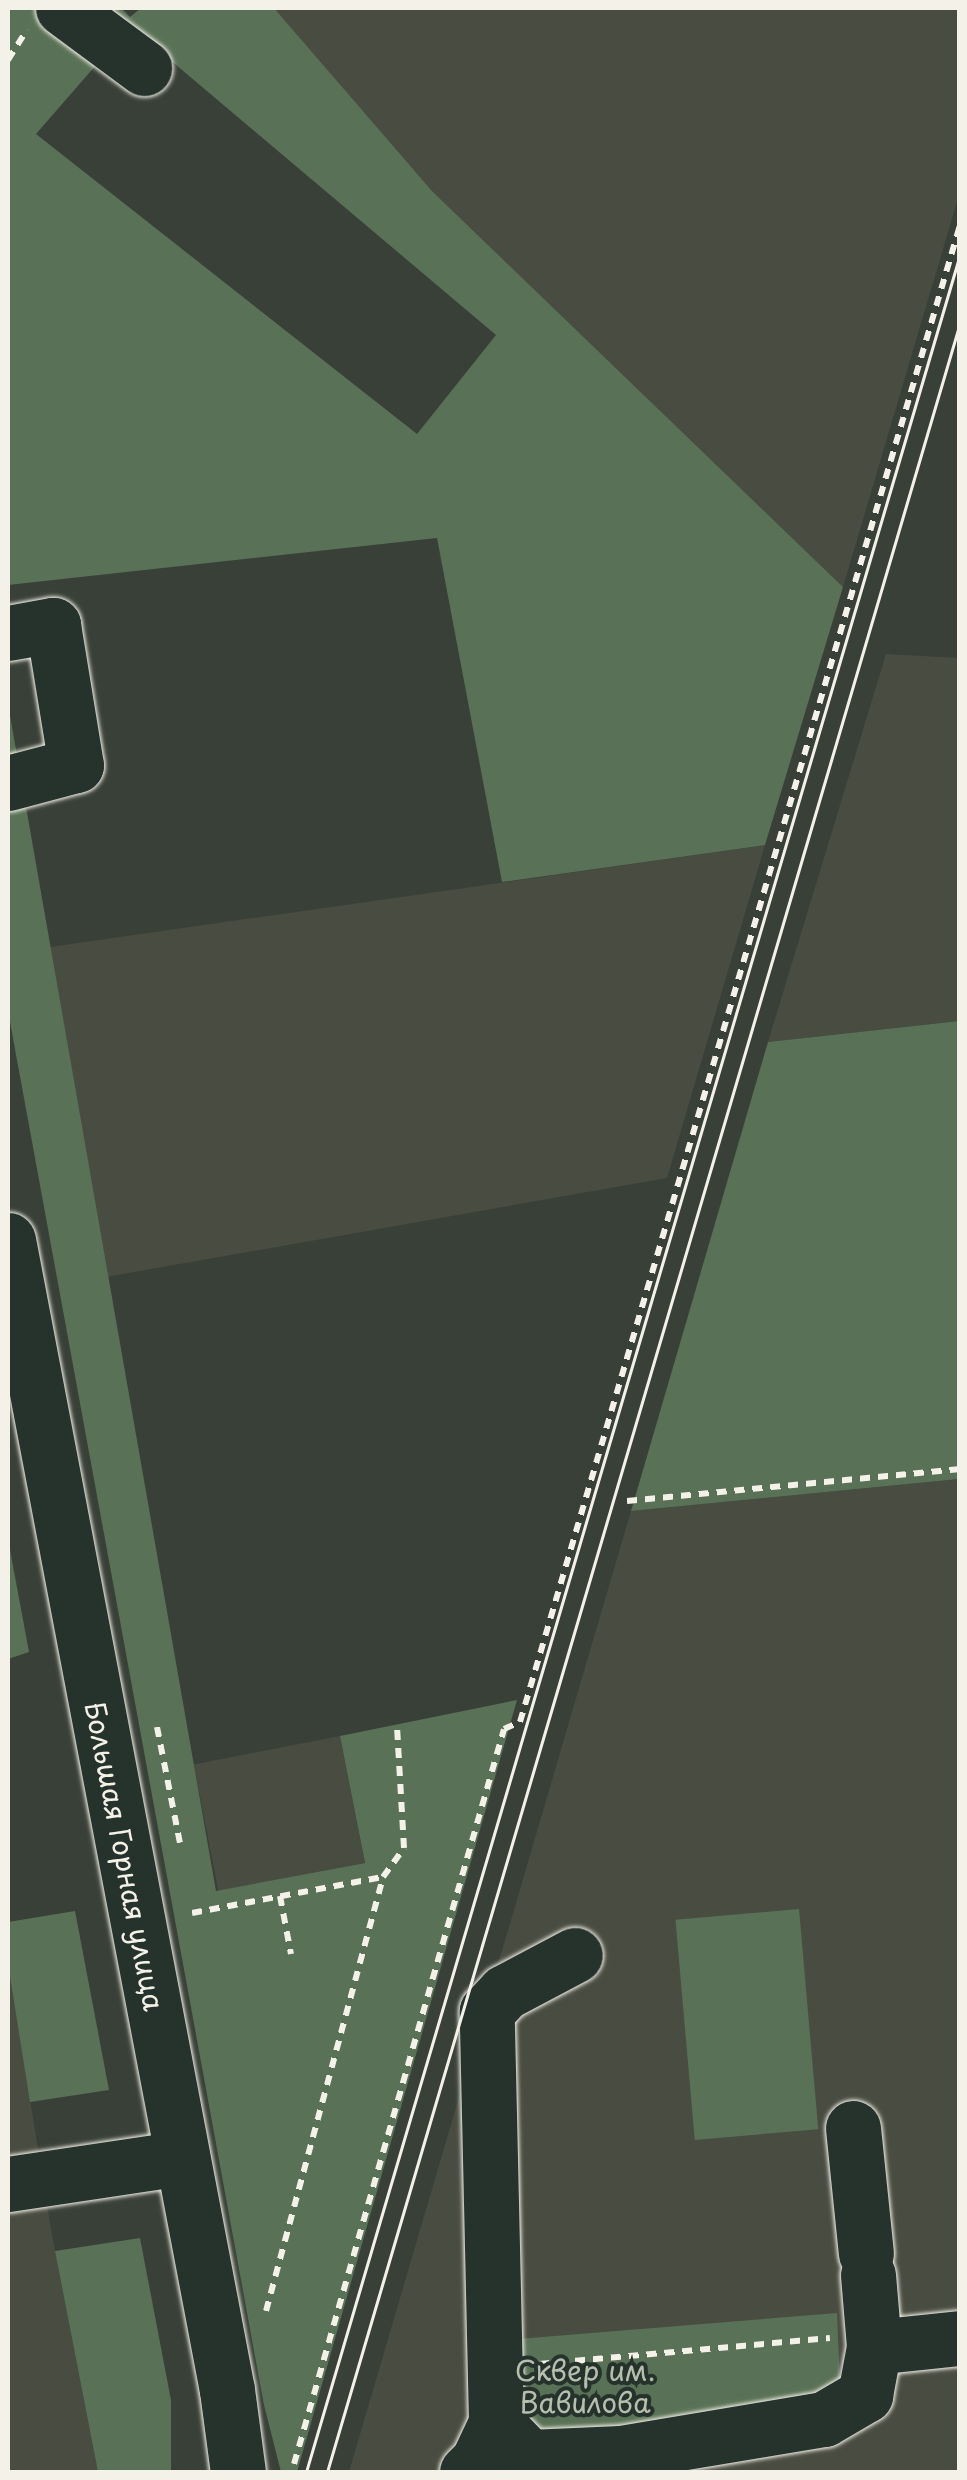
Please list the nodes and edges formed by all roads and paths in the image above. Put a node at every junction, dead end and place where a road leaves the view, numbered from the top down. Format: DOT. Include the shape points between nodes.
graph roads {
  1 [pos="63,8"];
  2 [pos="144,68"];
  3 [pos="960,225"];
  4 [pos="8,633"];
  5 [pos="8,783"];
  6 [pos="8,1240"];
  7 [pos="18,1353"];
  8 [pos="960,1469"];
  9 [pos="627,1501"];
  10 [pos="396,1724"];
  11 [pos="157,1727"];
  12 [pos="180,1843"];
  13 [pos="382,1877"];
  14 [pos="280,1896"];
  15 [pos="192,1913"];
  16 [pos="291,1954"];
  17 [pos="575,1955"];
  18 [pos="853,2128"];
  19 [pos="181,2158"];
  20 [pos="8,2184"];
  21 [pos="266,2311"];
  22 [pos="960,2338"];
  23 [pos="874,2341"];
  24 [pos="493,2368"];
  25 [pos="496,2423"];
  26 [pos="294,2464"];
  27 [pos="238,2472"];
  28 [pos="467,2472"];
  1 -- 2 [label="main road"];
  3 -- 26 [label="path" via="520,1722 504,1729"];
  4 -- 5 [label="main road" via="52,625 76,765"];
  6 -- 7 [label="main road, Большая Горная улица"];
  7 -- 19 [label="main road, Большая Горная улица"];
  8 -- 9 [label="path"];
  10 -- 13 [label="path" via="404,1848"];
  11 -- 12 [label="path"];
  13 -- 14 [label="path"];
  13 -- 21 [label="path"];
  14 -- 15 [label="path"];
  14 -- 16 [label="path"];
  17 -- 24 [label="main road" via="505,1992 487,2011"];
  18 -- 23 [label="main road"];
  19 -- 20 [label="main road"];
  19 -- 27 [label="main road, Большая Горная улица"];
  22 -- 23 [label="main road"];
  23 -- 24 [label="path"];
  23 -- 25 [label="main road" via="865,2395 824,2418 620,2453 529,2456"];
  24 -- 25 [label="main road"];
  25 -- 28 [label="main road"];
}
